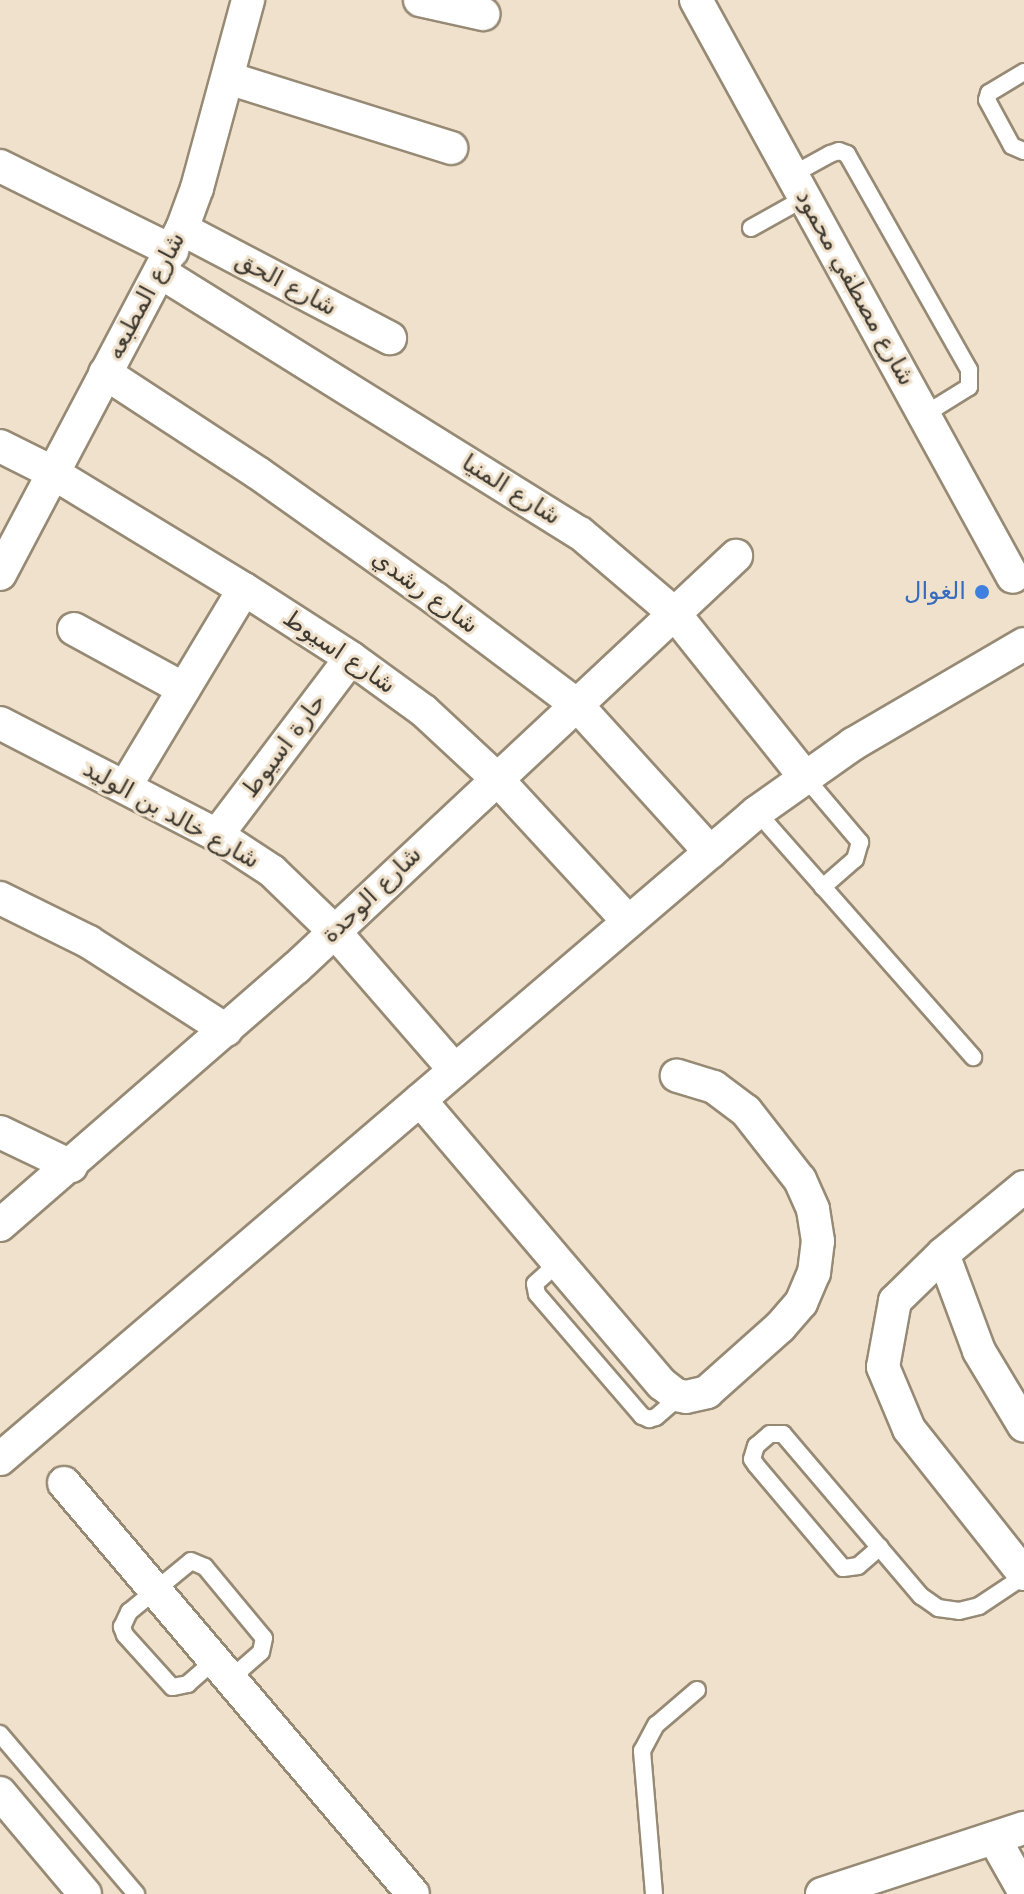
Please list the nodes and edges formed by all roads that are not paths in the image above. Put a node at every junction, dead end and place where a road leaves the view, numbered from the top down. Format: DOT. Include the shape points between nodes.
graph roads {
  1 [pos="248,0"];
  2 [pos="420,0"];
  3 [pos="696,0"];
  4 [pos="483,14"];
  5 [pos="1024,72"];
  6 [pos="228,78"];
  7 [pos="451,148"];
  8 [pos="1024,151"];
  9 [pos="0,166"];
  10 [pos="798,186"];
  11 [pos="751,228"];
  12 [pos="171,251"];
  13 [pos="390,338"];
  14 [pos="105,373"];
  15 [pos="924,415"];
  16 [pos="0,446"];
  17 [pos="53,474"];
  18 [pos="736,556"];
  19 [pos="0,574"];
  20 [pos="1013,577"];
  21 [pos="244,589"];
  22 [pos="674,613"];
  23 [pos="74,629"];
  24 [pos="1024,644"];
  25 [pos="351,658"];
  26 [pos="184,689"];
  27 [pos="576,704"];
  28 [pos="0,723"];
  29 [pos="804,776"];
  30 [pos="496,778"];
  31 [pos="125,787"];
  32 [pos="757,812"];
  33 [pos="217,835"];
  34 [pos="710,852"];
  35 [pos="823,887"];
  36 [pos="4,909"];
  37 [pos="628,921"];
  38 [pos="334,931"];
  39 [pos="226,1030"];
  40 [pos="973,1057"];
  41 [pos="455,1070"];
  42 [pos="677,1076"];
  43 [pos="420,1100"];
  44 [pos="0,1132"];
  45 [pos="71,1166"];
  46 [pos="1024,1187"];
  47 [pos="0,1225"];
  48 [pos="943,1254"];
  49 [pos="1024,1426"];
  50 [pos="0,1459"];
  51 [pos="64,1483"];
  52 [pos="880,1547"];
  53 [pos="1024,1575"];
  54 [pos="153,1591"];
  55 [pos="222,1671"];
  56 [pos="697,1690"];
  57 [pos="0,1734"];
  58 [pos="0,1793"];
  59 [pos="1009,1833"];
  60 [pos="1024,1891"];
  61 [pos="85,1894"];
  62 [pos="136,1894"];
  63 [pos="413,1894"];
  64 [pos="654,1894"];
  65 [pos="822,1894"];
  66 [pos="1018,1894"];
  1 -- 6 [label="street, شارع المطبعه"];
  2 -- 4 [label="street"];
  3 -- 10 [label="street, شارع مصطفي محمود"];
  5 -- 8 [label="lane" via="989,93 987,100 1012,146"];
  6 -- 7 [label="street"];
  6 -- 12 [label="street, شارع المطبعه"];
  9 -- 12 [label="street"];
  10 -- 11 [label="lane"];
  10 -- 15 [label="street, شارع مصطفي محمود"];
  10 -- 15 [label="lane" via="830,154 847,154 969,370 969,387"];
  12 -- 13 [label="street, شارع الحق"];
  12 -- 14 [label="street, شارع المطبعه"];
  12 -- 22 [label="street, شارع المنيا" via="580,533"];
  14 -- 17 [label="street, شارع المطبعه"];
  14 -- 27 [label="street, شارع رشدي" via="270,482"];
  15 -- 20 [label="street, شارع مصطفي محمود"];
  16 -- 17 [label="street, شارع اسيوط"];
  17 -- 19 [label="street, شارع المطبعه"];
  17 -- 21 [label="street, شارع اسيوط"];
  18 -- 22 [label="street, شارع الوحدة"];
  21 -- 25 [label="street, شارع اسيوط"];
  21 -- 26 [label="street"];
  22 -- 27 [label="street, شارع الوحدة"];
  22 -- 29 [label="street, شارع المنيا"];
  23 -- 26 [label="street"];
  24 -- 29 [label="street"];
  25 -- 30 [label="street, شارع اسيوط" via="424,711"];
  25 -- 33 [label="street, حارة اسيوط"];
  26 -- 31 [label="street"];
  27 -- 30 [label="street, شارع الوحدة"];
  27 -- 34 [label="street, شارع رشدي"];
  28 -- 31 [label="street, شارع خالد بن الوليد"];
  29 -- 32 [label="street"];
  29 -- 35 [label="lane" via="860,842 855,859"];
  30 -- 37 [label="street, شارع اسيوط"];
  30 -- 38 [label="street, شارع الوحدة"];
  31 -- 33 [label="street, شارع خالد بن الوليد"];
  32 -- 34 [label="street"];
  32 -- 35 [label="lane"];
  33 -- 38 [label="street, شارع خالد بن الوليد" via="272,871"];
  34 -- 37 [label="street"];
  35 -- 40 [label="lane"];
  36 -- 39 [label="street" via="89,942"];
  37 -- 41 [label="street"];
  38 -- 39 [label="street, شارع الوحدة"];
  38 -- 41 [label="street, شارع خالد بن الوليد"];
  39 -- 45 [label="street, شارع الوحدة"];
  41 -- 43 [label="street"];
  42 -- 43 [label="street" via="714,1087 746,1111 800,1180 813,1209 818,1241 814,1273 801,1303 707,1392 686,1397 662,1384"];
  43 -- 50 [label="street"];
  44 -- 45 [label="street"];
  45 -- 47 [label="street, شارع الوحدة"];
  46 -- 48 [label="street"];
  48 -- 49 [label="street" via="979,1351"];
  48 -- 53 [label="street" via="895,1301 883,1367 909,1429"];
  51 -- 54 [label="street"];
  52 -- 52 [label="lane" via="858,1566 843,1568 756,1465 756,1446 770,1434 783,1434"];
  52 -- 53 [label="lane" via="921,1596 938,1608 959,1611 979,1606"];
  54 -- 55 [label="street"];
  54 -- 55 [label="lane" via="129,1612 122,1627 165,1683 181,1687"];
  54 -- 55 [label="lane" via="191,1561 213,1577 264,1638 261,1652"];
  55 -- 63 [label="street"];
  56 -- 64 [label="lane" via="656,1725 642,1751"];
  57 -- 62 [label="lane"];
  58 -- 61 [label="street"];
  59 -- 60 [label="street"];
  59 -- 65 [label="street"];
  60 -- 66 [label="lane"];
}
